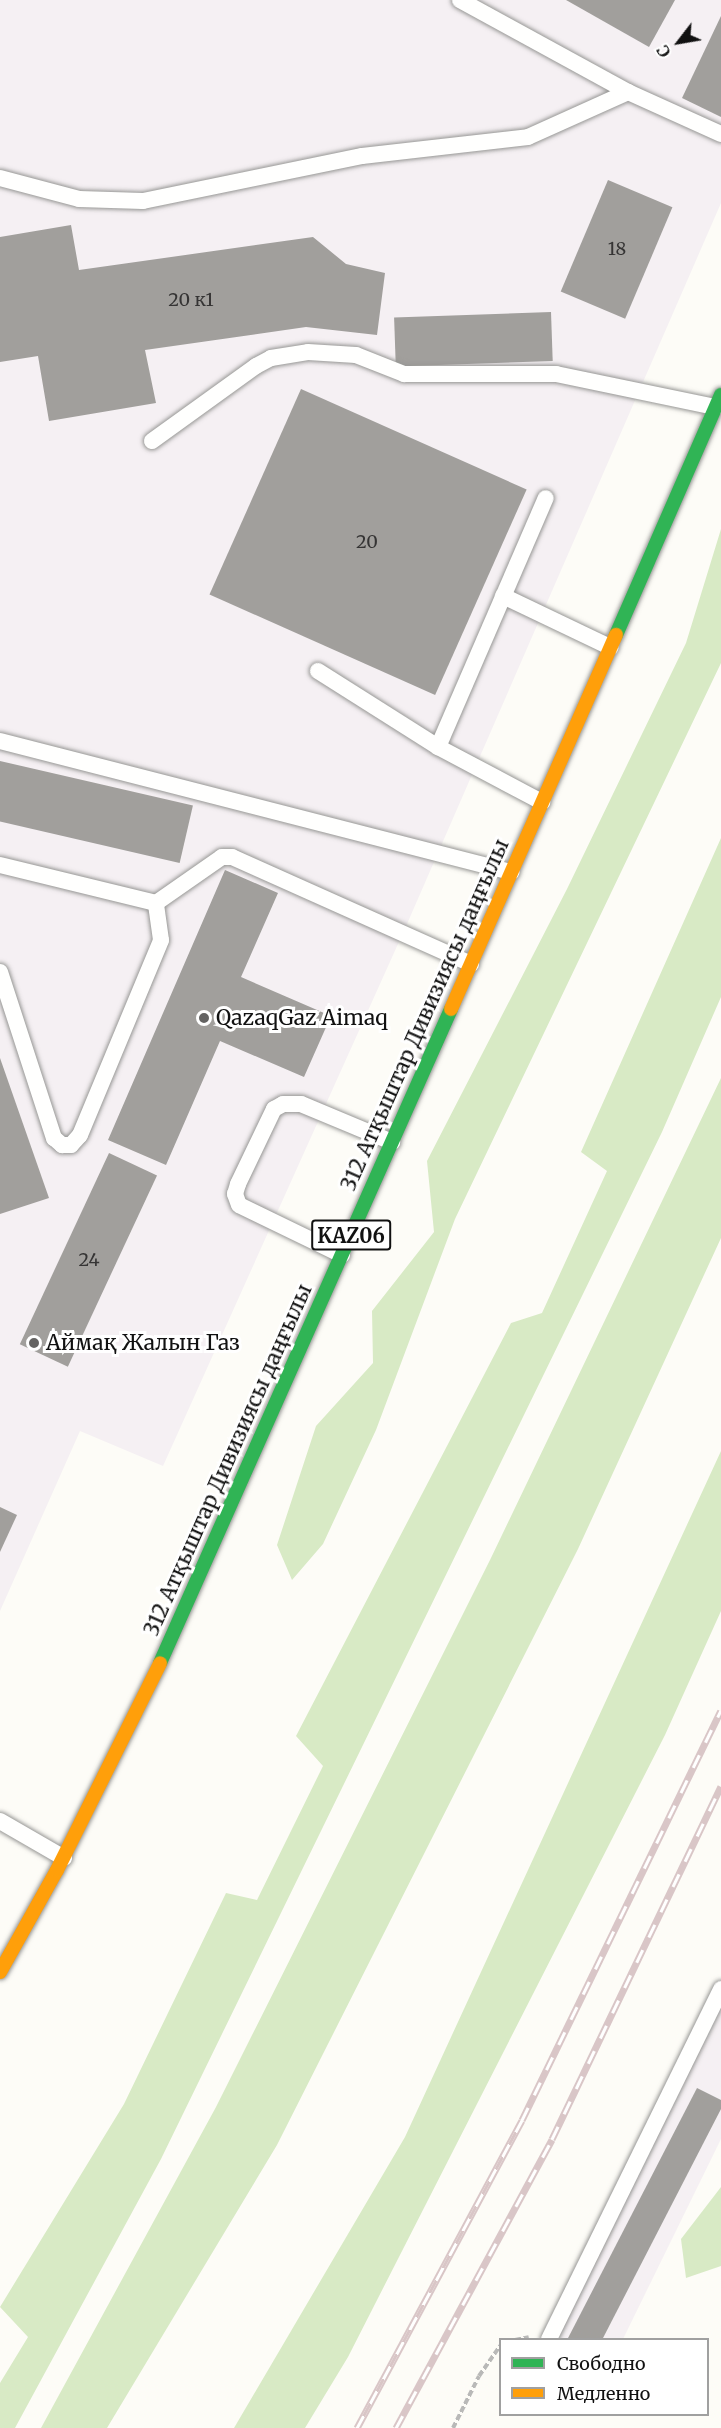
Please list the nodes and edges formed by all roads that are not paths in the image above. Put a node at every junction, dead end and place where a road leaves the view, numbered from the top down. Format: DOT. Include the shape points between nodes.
graph roads {
  1 [pos="460,0"];
  2 [pos="627,92"];
  3 [pos="721,134"];
  4 [pos="0,178"];
  5 [pos="718,401"];
  6 [pos="152,441"];
  7 [pos="546,498"];
  8 [pos="503,596"];
  9 [pos="610,648"];
  10 [pos="318,671"];
  11 [pos="0,741"];
  12 [pos="438,747"];
  13 [pos="542,802"];
  14 [pos="0,865"];
  15 [pos="512,872"];
  16 [pos="156,903"];
  17 [pos="471,964"];
  18 [pos="0,972"];
  19 [pos="392,1143"];
  20 [pos="342,1255"];
  21 [pos="0,1821"];
  22 [pos="64,1858"];
  23 [pos="0,1972"];
  24 [pos="721,1989"];
  25 [pos="549,2338"];
  1 -- 2 [label="lane"];
  2 -- 3 [label="lane"];
  2 -- 4 [label="lane" via="528,137 362,156 143,201 79,199"];
  5 -- 6 [label="lane" via="556,374 404,374 356,355 308,352 271,358 256,366"];
  5 -- 9 [label="highway, 312 Атқыштар Дивизиясы даңғылы / KАZ06"];
  7 -- 8 [label="lane"];
  8 -- 9 [label="lane"];
  8 -- 12 [label="lane"];
  9 -- 13 [label="highway, 312 Атқыштар Дивизиясы даңғылы / KАZ06"];
  10 -- 12 [label="lane"];
  11 -- 15 [label="lane"];
  12 -- 13 [label="lane"];
  13 -- 15 [label="highway, 312 Атқыштар Дивизиясы даңғылы / KАZ06"];
  14 -- 16 [label="lane"];
  15 -- 17 [label="highway, 312 Атқыштар Дивизиясы даңғылы / KАZ06"];
  16 -- 17 [label="lane" via="222,857 232,857"];
  16 -- 18 [label="lane" via="161,940 81,1135 71,1145 62,1145 54,1137"];
  17 -- 19 [label="highway, 312 Атқыштар Дивизиясы даңғылы / KАZ06"];
  19 -- 20 [label="highway, 312 Атқыштар Дивизиясы даңғылы / KАZ06"];
  19 -- 20 [label="lane" via="301,1104 283,1104 274,1109 238,1184 235,1194 239,1205"];
  20 -- 22 [label="highway, 312 Атқыштар Дивизиясы даңғылы / KАZ06" via="188,1607"];
  21 -- 22 [label="lane"];
  22 -- 23 [label="highway, 312 Атқыштар Дивизиясы даңғылы / KАZ06"];
  24 -- 25 [label="lane"];
}
